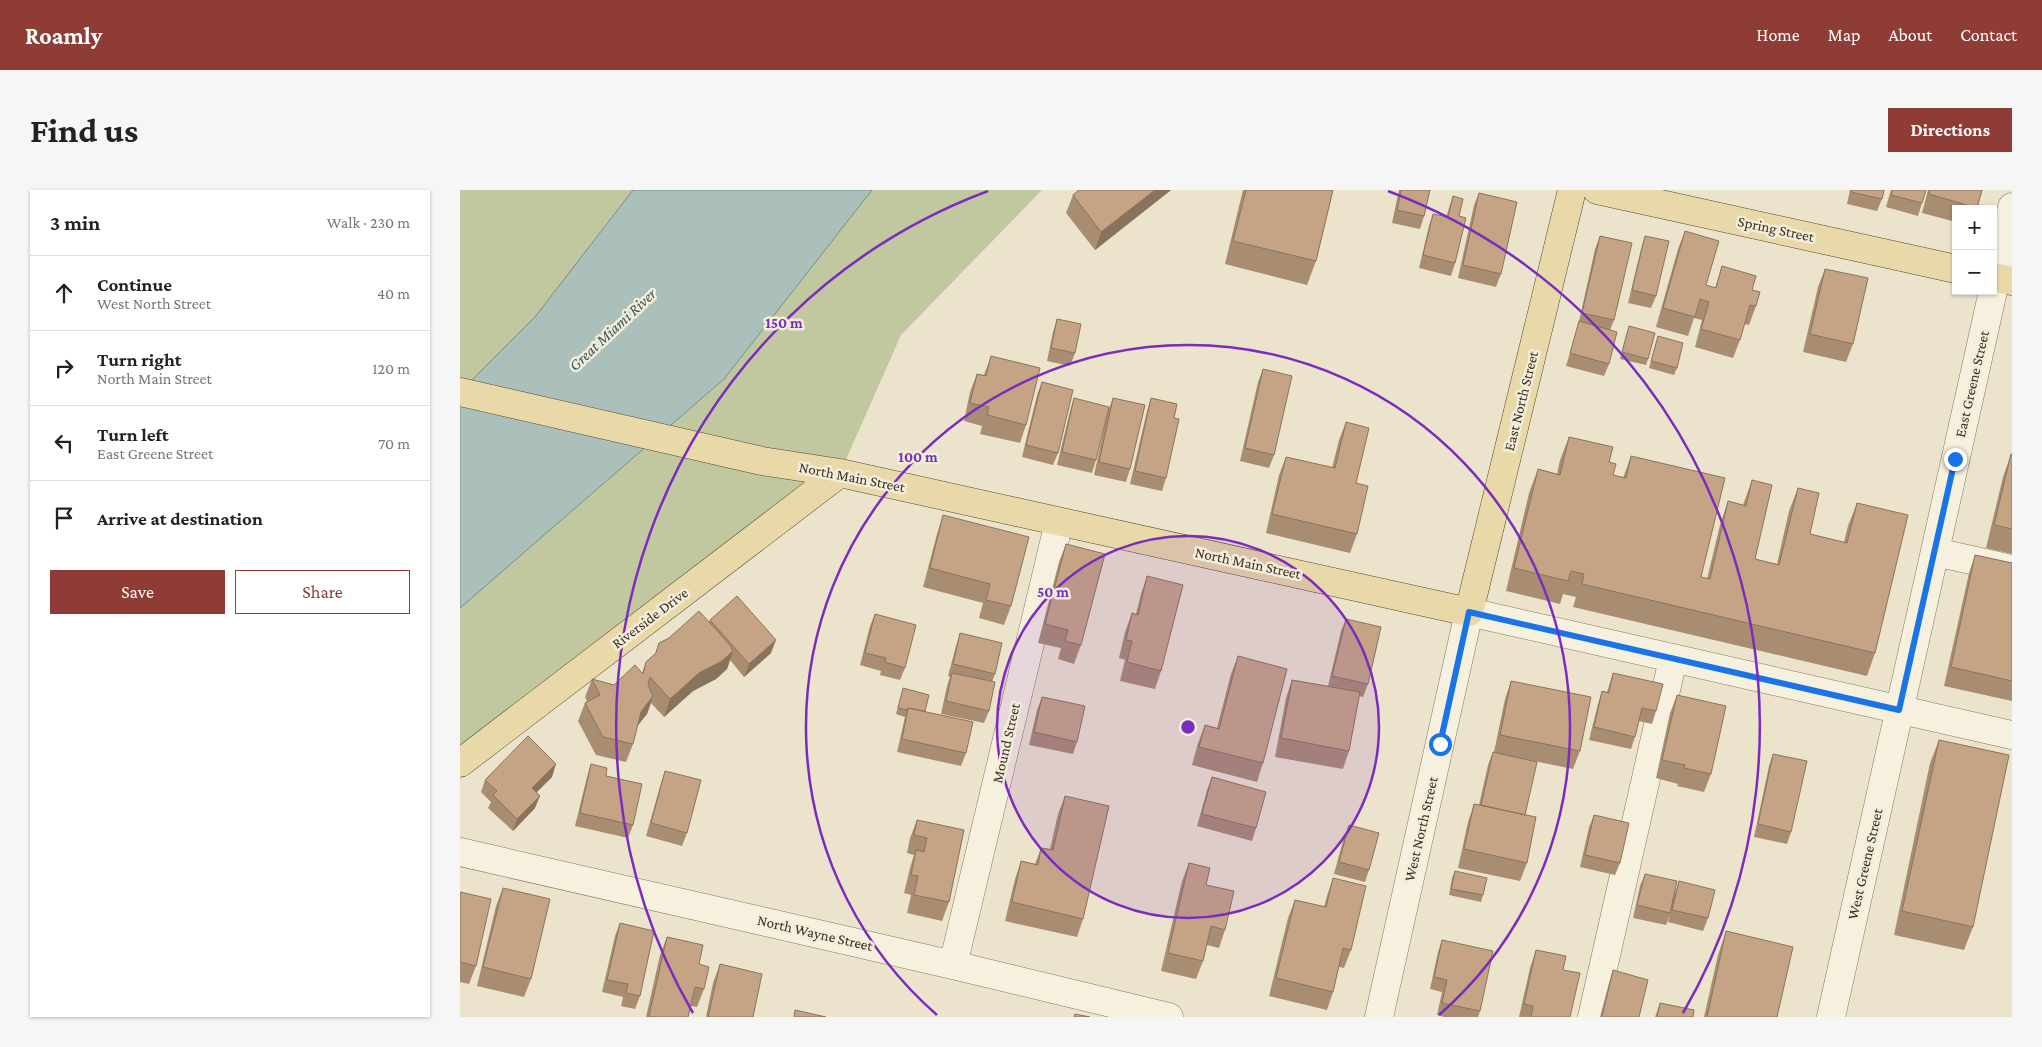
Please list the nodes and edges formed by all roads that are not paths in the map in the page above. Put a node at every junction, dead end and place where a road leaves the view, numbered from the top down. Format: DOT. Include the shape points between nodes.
graph roads {
  1 [pos="1572,190"];
  2 [pos="1597,190"];
  3 [pos="2012,207"];
  4 [pos="1952,268"];
  5 [pos="1998,284"];
  6 [pos="471,394"];
  7 [pos="840,473"];
  8 [pos="1058,522"];
  9 [pos="1935,552"];
  10 [pos="2012,569"];
  11 [pos="1469,612"];
  12 [pos="1673,659"];
  13 [pos="1899,710"];
  14 [pos="2012,735"];
  15 [pos="460,763"];
  16 [pos="460,852"];
  17 [pos="953,965"];
  18 [pos="1169,1017"];
  19 [pos="1379,1017"];
  20 [pos="1592,1017"];
  21 [pos="1831,1017"];
  1 -- 11 [label="main road, East North Street"];
  2 -- 4 [label="main road, Spring Street"];
  3 -- 5 [label="street, East Greene Street"];
  5 -- 9 [label="street, East Greene Street"];
  6 -- 7 [label="main road, North Main Street" via="762,461"];
  7 -- 8 [label="main road, North Main Street"];
  7 -- 15 [label="main road, Riverside Drive"];
  8 -- 11 [label="main road, North Main Street"];
  8 -- 17 [label="street, Mound Street"];
  9 -- 10 [label="street"];
  9 -- 13 [label="street, East Greene Street"];
  11 -- 12 [label="street, North Main Street"];
  11 -- 19 [label="street, West North Street"];
  12 -- 13 [label="street, North Main Street"];
  12 -- 20 [label="street"];
  13 -- 14 [label="street, North Main Street"];
  13 -- 21 [label="street, West Greene Street"];
  16 -- 17 [label="street, North Wayne Street"];
  17 -- 18 [label="street, North Wayne Street"];
}
